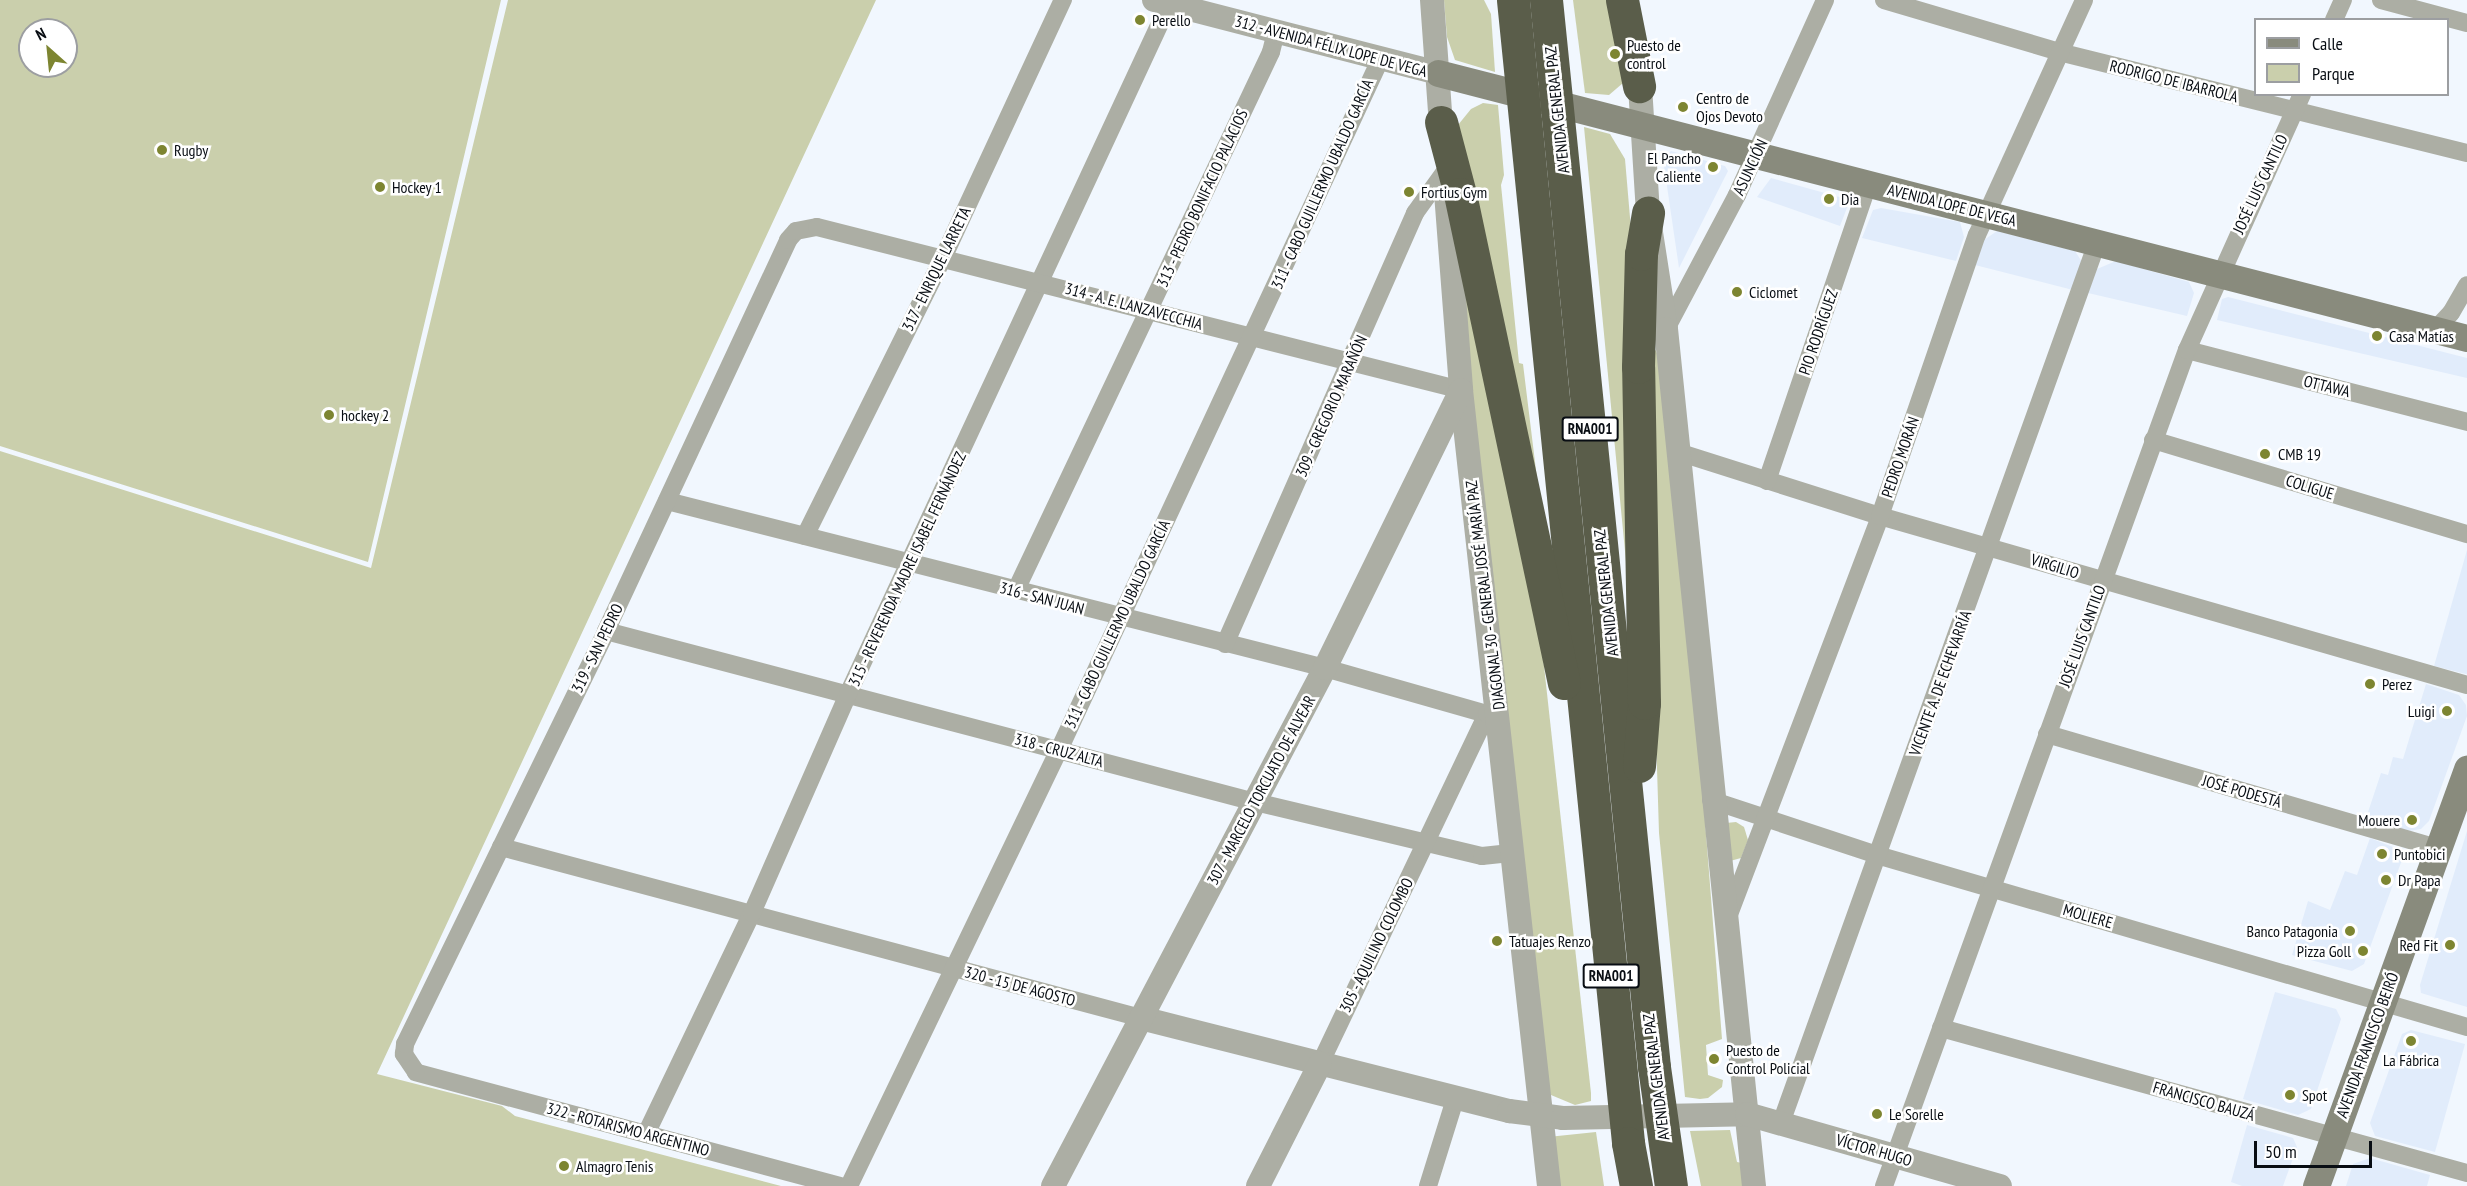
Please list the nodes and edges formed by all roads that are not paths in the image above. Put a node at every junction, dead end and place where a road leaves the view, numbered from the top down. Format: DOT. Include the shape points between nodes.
graph roads {
  1 [pos="1063,0"];
  2 [pos="1432,0"];
  3 [pos="1513,0"];
  4 [pos="1546,0"];
  5 [pos="1622,0"];
  6 [pos="1636,0"];
  7 [pos="1825,0"];
  8 [pos="1884,0"];
  9 [pos="2084,0"];
  10 [pos="2343,0"];
  11 [pos="2381,0"];
  12 [pos="1162,2"];
  13 [pos="2335,18"];
  14 [pos="2448,18"];
  15 [pos="2449,18"];
  16 [pos="2467,23"];
  17 [pos="1276,32"];
  18 [pos="2063,53"];
  19 [pos="1380,60"];
  20 [pos="1438,73"];
  21 [pos="1639,87"];
  22 [pos="2254,93"];
  23 [pos="2270,96"];
  24 [pos="2299,102"];
  25 [pos="1441,122"];
  26 [pos="1640,125"];
  27 [pos="1757,153"];
  28 [pos="2467,153"];
  29 [pos="1444,173"];
  30 [pos="1868,184"];
  31 [pos="1648,213"];
  32 [pos="1987,213"];
  33 [pos="806,227"];
  34 [pos="2097,243"];
  35 [pos="943,258"];
  36 [pos="2217,276"];
  37 [pos="1041,281"];
  38 [pos="2467,285"];
  39 [pos="1149,309"];
  40 [pos="1666,329"];
  41 [pos="2435,330"];
  42 [pos="1253,336"];
  43 [pos="2467,338"];
  44 [pos="2187,350"];
  45 [pos="1351,362"];
  46 [pos="1461,390"];
  47 [pos="2467,422"];
  48 [pos="2153,440"];
  49 [pos="1678,453"];
  50 [pos="1767,481"];
  51 [pos="667,501"];
  52 [pos="1880,516"];
  53 [pos="2467,534"];
  54 [pos="805,536"];
  55 [pos="1989,547"];
  56 [pos="911,563"];
  57 [pos="2102,580"];
  58 [pos="1016,590"];
  59 [pos="1119,618"];
  60 [pos="606,631"];
  61 [pos="1225,644"];
  62 [pos="1325,668"];
  63 [pos="2467,685"];
  64 [pos="848,694"];
  65 [pos="1493,713"];
  66 [pos="2047,734"];
  67 [pos="1059,750"];
  68 [pos="2467,768"];
  69 [pos="1711,800"];
  70 [pos="1255,802"];
  71 [pos="1594,809"];
  72 [pos="1764,818"];
  73 [pos="1426,842"];
  74 [pos="501,848"];
  75 [pos="2438,848"];
  76 [pos="1513,854"];
  77 [pos="1878,855"];
  78 [pos="1633,857"];
  79 [pos="1991,888"];
  80 [pos="752,914"];
  81 [pos="1727,919"];
  82 [pos="952,968"];
  83 [pos="2382,1003"];
  84 [pos="1141,1018"];
  85 [pos="2467,1027"];
  86 [pos="1941,1028"];
  87 [pos="1320,1064"];
  88 [pos="416,1072"];
  89 [pos="1456,1096"];
  90 [pos="1694,1114"];
  91 [pos="1747,1114"];
  92 [pos="1542,1115"];
  93 [pos="1781,1123"];
  94 [pos="646,1134"];
  95 [pos="2333,1138"];
  96 [pos="1628,1143"];
  97 [pos="1894,1157"];
  98 [pos="2467,1173"];
  99 [pos="840,1186"];
  100 [pos="849,1186"];
  101 [pos="1053,1186"];
  102 [pos="1258,1186"];
  103 [pos="1428,1186"];
  104 [pos="1549,1186"];
  105 [pos="1628,1186"];
  106 [pos="1636,1186"];
  107 [pos="1671,1186"];
  108 [pos="1754,1186"];
  109 [pos="1884,1186"];
  110 [pos="2000,1186"];
  111 [pos="2316,1186"];
  1 -- 35 [label="street, 317 - ENRIQUE LARRETA"];
  2 -- 20 [label="street, DIAGONAL 30 - GENERAL JOSÉ MARÍA PAZ"];
  3 -- 71 [label="highway, AVENIDA GENERAL PAZ / RNA001"];
  4 -- 78 [label="highway, AVENIDA GENERAL PAZ / RNA001"];
  5 -- 21 [label="highway"];
  6 -- 21 [label="street"];
  7 -- 27 [label="street, ASUNCIÓN"];
  8 -- 18 [label="street, RODRIGO DE IBARROLA"];
  9 -- 18 [label="street, PEDRO MORÁN"];
  10 -- 13 [label="street"];
  11 -- 14 [label="street"];
  12 -- 17 [label="street, 312 - AVENIDA FÉLIX LOPE DE VEGA"];
  12 -- 37 [label="street, 315 - REVERENDA MADRE ISABEL FERNÁNDEZ"];
  15 -- 16 [label="street"];
  17 -- 19 [label="street, 312 - AVENIDA FÉLIX LOPE DE VEGA"];
  17 -- 39 [label="street, 313 - PEDRO BONIFACIO PALACIOS" via="1271,52"];
  18 -- 22 [label="street, RODRIGO DE IBARROLA"];
  18 -- 32 [label="street, PEDRO MORÁN"];
  19 -- 20 [label="street, 312 - AVENIDA FÉLIX LOPE DE VEGA"];
  19 -- 42 [label="street, 311 - CABO GUILLERMO UBALDO GARCÍA"];
  20 -- 25 [label="street, DIAGONAL 30 - GENERAL JOSÉ MARÍA PAZ"];
  20 -- 26 [label="main road, AVENIDA LOPE DE VEGA"];
  21 -- 26 [label="street"];
  23 -- 24 [label="street, RODRIGO DE IBARROLA"];
  24 -- 28 [label="street, RODRIGO DE IBARROLA"];
  24 -- 36 [label="street, JOSÉ LUIS CANTILO"];
  25 -- 29 [label="street, DIAGONAL 30 - GENERAL JOSÉ MARÍA PAZ"];
  25 -- 71 [label="highway"];
  26 -- 27 [label="main road, AVENIDA LOPE DE VEGA"];
  26 -- 31 [label="street"];
  27 -- 30 [label="main road, AVENIDA LOPE DE VEGA"];
  27 -- 40 [label="street, ASUNCIÓN"];
  29 -- 45 [label="street, 309 - GREGORIO MARAÑÓN" via="1415,213"];
  29 -- 46 [label="street, DIAGONAL 30 - GENERAL JOSÉ MARÍA PAZ"];
  30 -- 32 [label="main road, AVENIDA LOPE DE VEGA"];
  30 -- 50 [label="street, PIO RODRÍGUEZ"];
  31 -- 40 [label="street"];
  31 -- 78 [label="highway" via="1641,254 1638,367 1644,703"];
  32 -- 34 [label="main road, AVENIDA LOPE DE VEGA"];
  32 -- 52 [label="street, PEDRO MORÁN"];
  33 -- 35 [label="street, 314 - A. E. LANZAVECCHIA"];
  33 -- 51 [label="street, 319 - SAN PEDRO" via="788,240"];
  34 -- 36 [label="main road, AVENIDA LOPE DE VEGA"];
  34 -- 55 [label="street, VICENTE A. DE ECHEVARRÍA"];
  35 -- 37 [label="street, 314 - A. E. LANZAVECCHIA"];
  35 -- 54 [label="street, 317 - ENRIQUE LARRETA"];
  36 -- 41 [label="main road, AVENIDA LOPE DE VEGA"];
  36 -- 44 [label="street, JOSÉ LUIS CANTILO"];
  37 -- 39 [label="street, 314 - A. E. LANZAVECCHIA"];
  37 -- 56 [label="street, 315 - REVERENDA MADRE ISABEL FERNÁNDEZ"];
  38 -- 41 [label="street" via="2451,313"];
  39 -- 42 [label="street, 314 - A. E. LANZAVECCHIA"];
  39 -- 58 [label="street, 313 - PEDRO BONIFACIO PALACIOS"];
  40 -- 49 [label="street"];
  41 -- 43 [label="main road, AVENIDA LOPE DE VEGA"];
  42 -- 45 [label="street, 314 - A. E. LANZAVECCHIA"];
  42 -- 59 [label="street, 311 - CABO GUILLERMO UBALDO GARCÍA"];
  44 -- 47 [label="street, OTTAWA"];
  44 -- 48 [label="street, JOSÉ LUIS CANTILO"];
  45 -- 46 [label="street, 314 - A. E. LANZAVECCHIA"];
  45 -- 61 [label="street, 309 - GREGORIO MARAÑÓN"];
  46 -- 62 [label="street, 307 - MARCELO TORCUATO DE ALVEAR"];
  46 -- 65 [label="street, DIAGONAL 30 - GENERAL JOSÉ MARÍA PAZ"];
  48 -- 53 [label="street, COLIGUE"];
  48 -- 57 [label="street, JOSÉ LUIS CANTILO"];
  49 -- 50 [label="street, VIRGILIO"];
  49 -- 69 [label="street"];
  50 -- 52 [label="street, VIRGILIO"];
  51 -- 54 [label="street, 316 - SAN JUAN"];
  51 -- 60 [label="street, 319 - SAN PEDRO"];
  52 -- 55 [label="street, VIRGILIO"];
  52 -- 72 [label="street, PEDRO MORÁN"];
  54 -- 56 [label="street, 316 - SAN JUAN"];
  55 -- 57 [label="street, VIRGILIO"];
  55 -- 77 [label="street, VICENTE A. DE ECHEVARRÍA"];
  56 -- 58 [label="street, 316 - SAN JUAN"];
  56 -- 64 [label="street, 315 - REVERENDA MADRE ISABEL FERNÁNDEZ"];
  57 -- 63 [label="street, VIRGILIO"];
  57 -- 66 [label="street, JOSÉ LUIS CANTILO"];
  58 -- 59 [label="street, 316 - SAN JUAN"];
  59 -- 61 [label="street, 316 - SAN JUAN"];
  59 -- 67 [label="street, 311 - CABO GUILLERMO UBALDO GARCÍA"];
  60 -- 64 [label="street, 318 - CRUZ ALTA"];
  60 -- 74 [label="street, 319 - SAN PEDRO"];
  61 -- 62 [label="street, 316 - SAN JUAN"];
  62 -- 65 [label="street, 316 - SAN JUAN"];
  62 -- 70 [label="street, 307 - MARCELO TORCUATO DE ALVEAR"];
  64 -- 67 [label="street, 318 - CRUZ ALTA"];
  64 -- 80 [label="street, 315 - REVERENDA MADRE ISABEL FERNÁNDEZ"];
  65 -- 73 [label="street, 305 - AQUILINO COLOMBO"];
  65 -- 76 [label="street, DIAGONAL 30 - GENERAL JOSÉ MARÍA PAZ"];
  66 -- 75 [label="street, JOSÉ PODESTÁ"];
  66 -- 79 [label="street, JOSÉ LUIS CANTILO"];
  67 -- 70 [label="street, 318 - CRUZ ALTA"];
  67 -- 82 [label="street, 311 - CABO GUILLERMO UBALDO GARCÍA"];
  68 -- 75 [label="main road, AVENIDA FRANCISCO BEIRÓ"];
  69 -- 72 [label="street, MOLIERE"];
  69 -- 81 [label="street"];
  70 -- 73 [label="street, 318 - CRUZ ALTA"];
  70 -- 84 [label="street, 307 - MARCELO TORCUATO DE ALVEAR"];
  71 -- 96 [label="highway, AVENIDA GENERAL PAZ / RNA001"];
  72 -- 77 [label="street, MOLIERE"];
  72 -- 81 [label="street, PEDRO MORÁN"];
  73 -- 76 [label="street, 318 - CRUZ ALTA" via="1482,856"];
  73 -- 87 [label="street, 305 - AQUILINO COLOMBO"];
  74 -- 80 [label="street, 320 - 15 DE AGOSTO"];
  74 -- 88 [label="street, 319 - SAN PEDRO" via="405,1044 406,1063"];
  75 -- 83 [label="main road, AVENIDA FRANCISCO BEIRÓ"];
  76 -- 92 [label="street, DIAGONAL 30 - GENERAL JOSÉ MARÍA PAZ"];
  77 -- 79 [label="street, MOLIERE"];
  77 -- 93 [label="street, VICENTE A. DE ECHEVARRÍA"];
  78 -- 107 [label="highway, AVENIDA GENERAL PAZ / RNA001" via="1654,1067"];
  79 -- 83 [label="street, MOLIERE"];
  79 -- 86 [label="street, JOSÉ LUIS CANTILO"];
  80 -- 82 [label="street, 320 - 15 DE AGOSTO"];
  80 -- 94 [label="street, 315 - REVERENDA MADRE ISABEL FERNÁNDEZ"];
  81 -- 91 [label="street"];
  82 -- 84 [label="street, 320 - 15 DE AGOSTO"];
  82 -- 100 [label="street, 311 - CABO GUILLERMO UBALDO GARCÍA"];
  83 -- 85 [label="street, MOLIERE"];
  83 -- 95 [label="main road, AVENIDA FRANCISCO BEIRÓ"];
  84 -- 87 [label="street, 320 - 15 DE AGOSTO"];
  84 -- 101 [label="street, 307 - MARCELO TORCUATO DE ALVEAR"];
  86 -- 95 [label="street, FRANCISCO BAUZÁ"];
  86 -- 97 [label="street, JOSÉ LUIS CANTILO"];
  87 -- 89 [label="street, 320 - 15 DE AGOSTO"];
  87 -- 102 [label="street, 305 - AQUILINO COLOMBO"];
  88 -- 94 [label="street, 322 - ROTARISMO ARGENTINO"];
  89 -- 92 [label="street, 320 - 15 DE AGOSTO"];
  89 -- 103 [label="street"];
  90 -- 91 [label="street, VÍCTOR HUGO"];
  90 -- 92 [label="street, 320 - 15 DE AGOSTO" via="1590,1119"];
  91 -- 93 [label="street, VÍCTOR HUGO"];
  91 -- 108 [label="street"];
  92 -- 104 [label="street, DIAGONAL 30 - GENERAL JOSÉ MARÍA PAZ"];
  93 -- 97 [label="street, VÍCTOR HUGO"];
  94 -- 99 [label="street, 322 - ROTARISMO ARGENTINO"];
  95 -- 98 [label="street, FRANCISCO BAUZÁ"];
  95 -- 111 [label="main road, AVENIDA FRANCISCO BEIRÓ"];
  96 -- 105 [label="highway"];
  96 -- 106 [label="highway, AVENIDA GENERAL PAZ / RNA001"];
  97 -- 109 [label="street, JOSÉ LUIS CANTILO"];
  97 -- 110 [label="street, VÍCTOR HUGO"];
}
